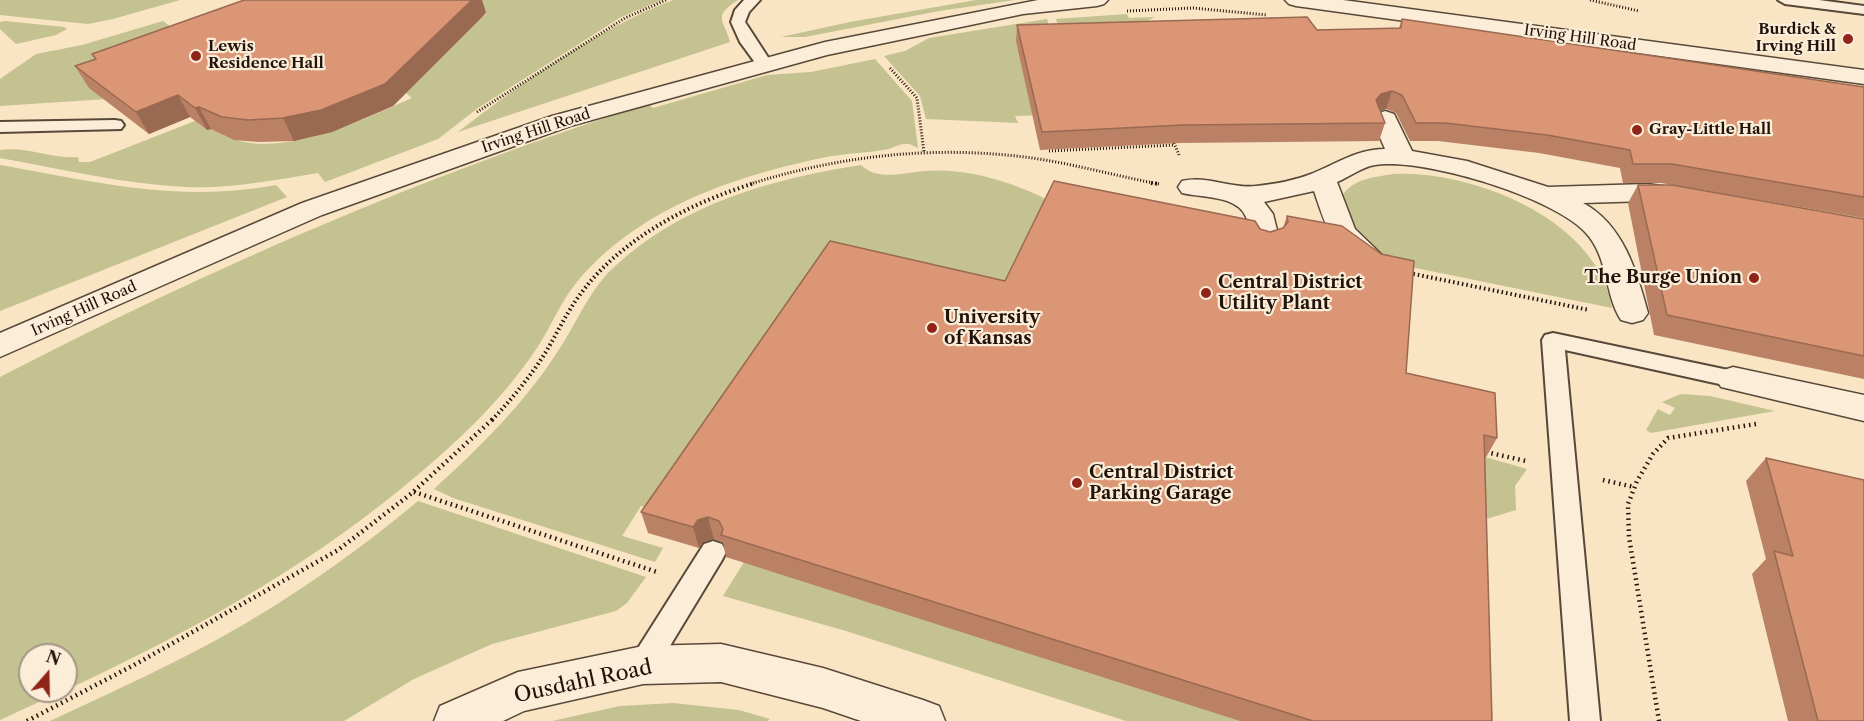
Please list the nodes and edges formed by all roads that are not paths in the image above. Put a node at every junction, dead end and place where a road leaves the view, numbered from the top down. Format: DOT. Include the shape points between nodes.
graph roads {
  1 [pos="753,0"];
  2 [pos="1296,0"];
  3 [pos="1785,0"];
  4 [pos="1108,6"];
  5 [pos="1864,10"];
  6 [pos="765,64"];
  7 [pos="1864,77"];
  8 [pos="1385,119"];
  9 [pos="116,125"];
  10 [pos="0,127"];
  11 [pos="1401,155"];
  12 [pos="1322,179"];
  13 [pos="1192,187"];
  14 [pos="1284,191"];
  15 [pos="1238,196"];
  16 [pos="1707,201"];
  17 [pos="1591,209"];
  18 [pos="1630,210"];
  19 [pos="1405,272"];
  20 [pos="1632,312"];
  21 [pos="0,346"];
  22 [pos="1733,379"];
  23 [pos="1864,408"];
  24 [pos="1864,417"];
  25 [pos="1822,419"];
  26 [pos="713,552"];
  27 [pos="644,665"];
  28 [pos="456,721"];
  29 [pos="923,721"];
  30 [pos="1585,721"];
  1 -- 6 [label="lane" via="742,10 738,22"];
  2 -- 7 [label="street, Irving Hill Road"];
  3 -- 5 [label="lane"];
  4 -- 6 [label="street, Irving Hill Road" via="1023,8"];
  6 -- 21 [label="street, Irving Hill Road" via="561,121 312,209"];
  8 -- 11 [label="street"];
  9 -- 10 [label="lane"];
  11 -- 12 [label="street" via="1374,157"];
  11 -- 17 [label="street" via="1461,166"];
  12 -- 14 [label="street"];
  12 -- 19 [label="street" via="1333,199 1337,226 1345,237 1375,261"];
  13 -- 15 [label="street"];
  14 -- 15 [label="street"];
  14 -- 15 [label="street" via="1264,230 1255,205"];
  16 -- 17 [label="street" via="1661,193 1616,193"];
  17 -- 18 [label="street"];
  17 -- 20 [label="street" via="1618,265"];
  22 -- 23 [label="street"];
  22 -- 30 [label="lane" via="1553,340"];
  24 -- 25 [label="street"];
  26 -- 27 [label="lane"];
  27 -- 28 [label="street, Ousdahl Road" via="518,693"];
  27 -- 29 [label="street, Ousdahl Road" via="721,663 823,688"];
}
